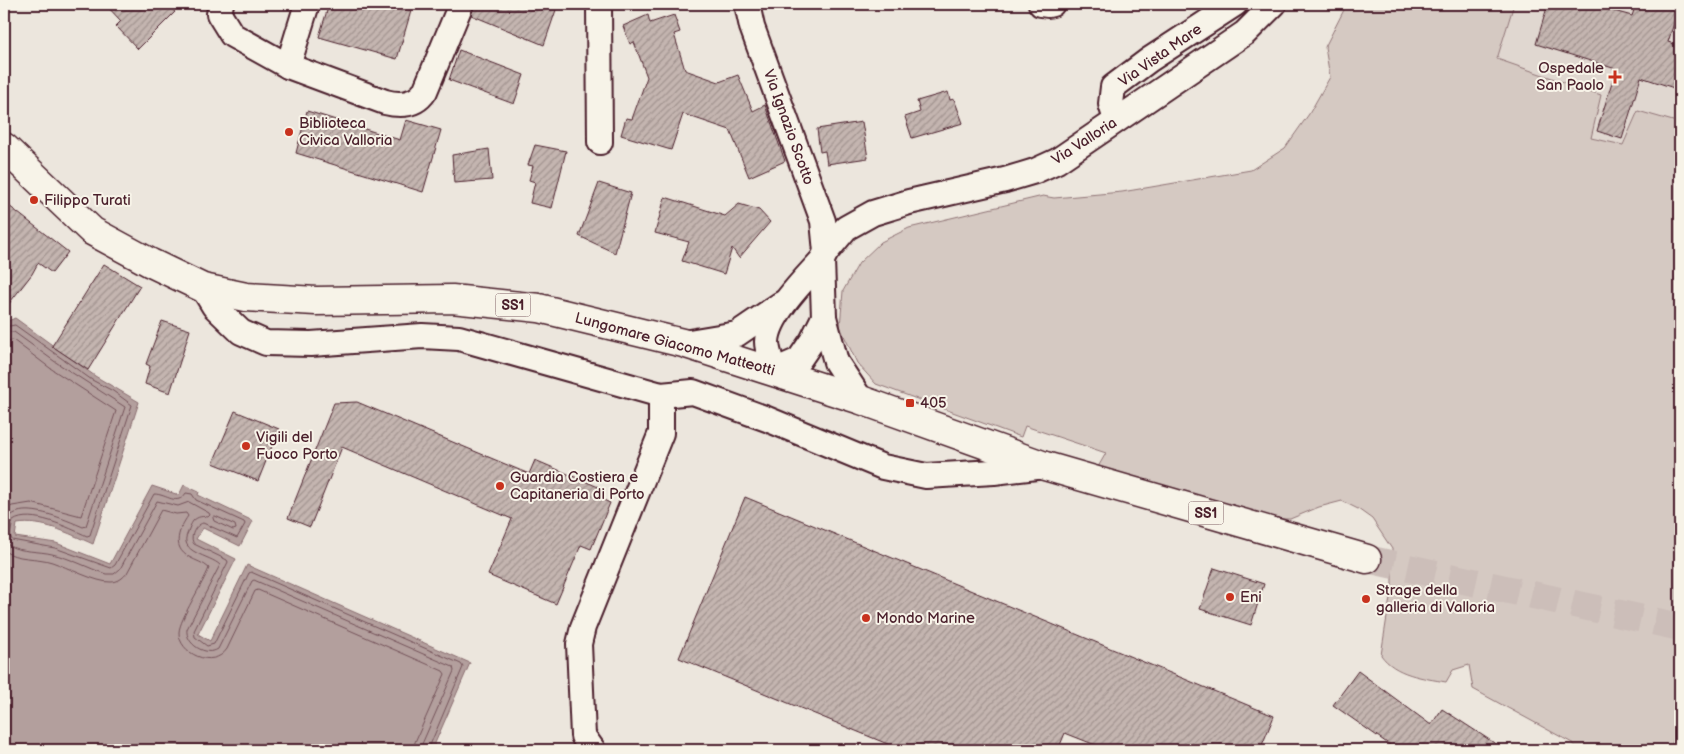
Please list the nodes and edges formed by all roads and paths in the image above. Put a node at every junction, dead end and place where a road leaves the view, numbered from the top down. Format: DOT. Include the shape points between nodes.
graph roads {
  1 [pos="220,4"];
  2 [pos="307,4"];
  3 [pos="460,4"];
  4 [pos="600,4"];
  5 [pos="747,4"];
  6 [pos="1041,4"];
  7 [pos="1052,4"];
  8 [pos="1235,4"];
  9 [pos="1274,4"];
  10 [pos="288,66"];
  11 [pos="1116,120"];
  12 [pos="600,142"];
  13 [pos="4,147"];
  14 [pos="824,256"];
  15 [pos="203,288"];
  16 [pos="785,302"];
  17 [pos="824,317"];
  18 [pos="683,343"];
  19 [pos="774,371"];
  20 [pos="661,395"];
  21 [pos="861,400"];
  22 [pos="1045,466"];
  23 [pos="1367,559"];
  24 [pos="593,750"];
  1 -- 10 [label="street" via="219,14 232,35"];
  2 -- 10 [label="street"];
  3 -- 10 [label="street" via="425,91 408,104 385,102"];
  4 -- 12 [label="street"];
  5 -- 14 [label="street, Via Ignazio Scotto" via="752,27 823,221"];
  6 -- 7 [label="street"];
  8 -- 11 [label="street, Via Vista Mare" via="1113,87 1111,104"];
  9 -- 11 [label="street, Via Valloria" via="1245,33"];
  11 -- 14 [label="street, Via Valloria" via="1057,161 1035,171 872,213 846,228"];
  13 -- 15 [label="main road, Lungomare Giacomo Matteotti / SS1" via="92,230"];
  14 -- 16 [label="street, Via Valloria"];
  14 -- 17 [label="street, Via Ignazio Scotto"];
  15 -- 18 [label="main road, Lungomare Giacomo Matteotti / SS1" via="256,298 452,300 539,308"];
  15 -- 20 [label="street" via="214,306 241,332 266,343 311,344 422,336 459,338"];
  16 -- 18 [label="street" via="737,334"];
  16 -- 19 [label="street" via="768,333 767,344"];
  17 -- 19 [label="street" via="799,360"];
  17 -- 21 [label="street, Via Ignazio Scotto" via="836,362"];
  18 -- 19 [label="main road, Lungomare Giacomo Matteotti / SS1"];
  19 -- 21 [label="main road, Lungomare Giacomo Matteotti / SS1"];
  20 -- 22 [label="street" via="693,392 883,467 926,476"];
  20 -- 24 [label="street" via="661,433 579,644 583,736"];
  21 -- 22 [label="main road, Lungomare Giacomo Matteotti / SS1"];
  22 -- 23 [label="main road, Lungomare Giacomo Matteotti / SS1"];
}
